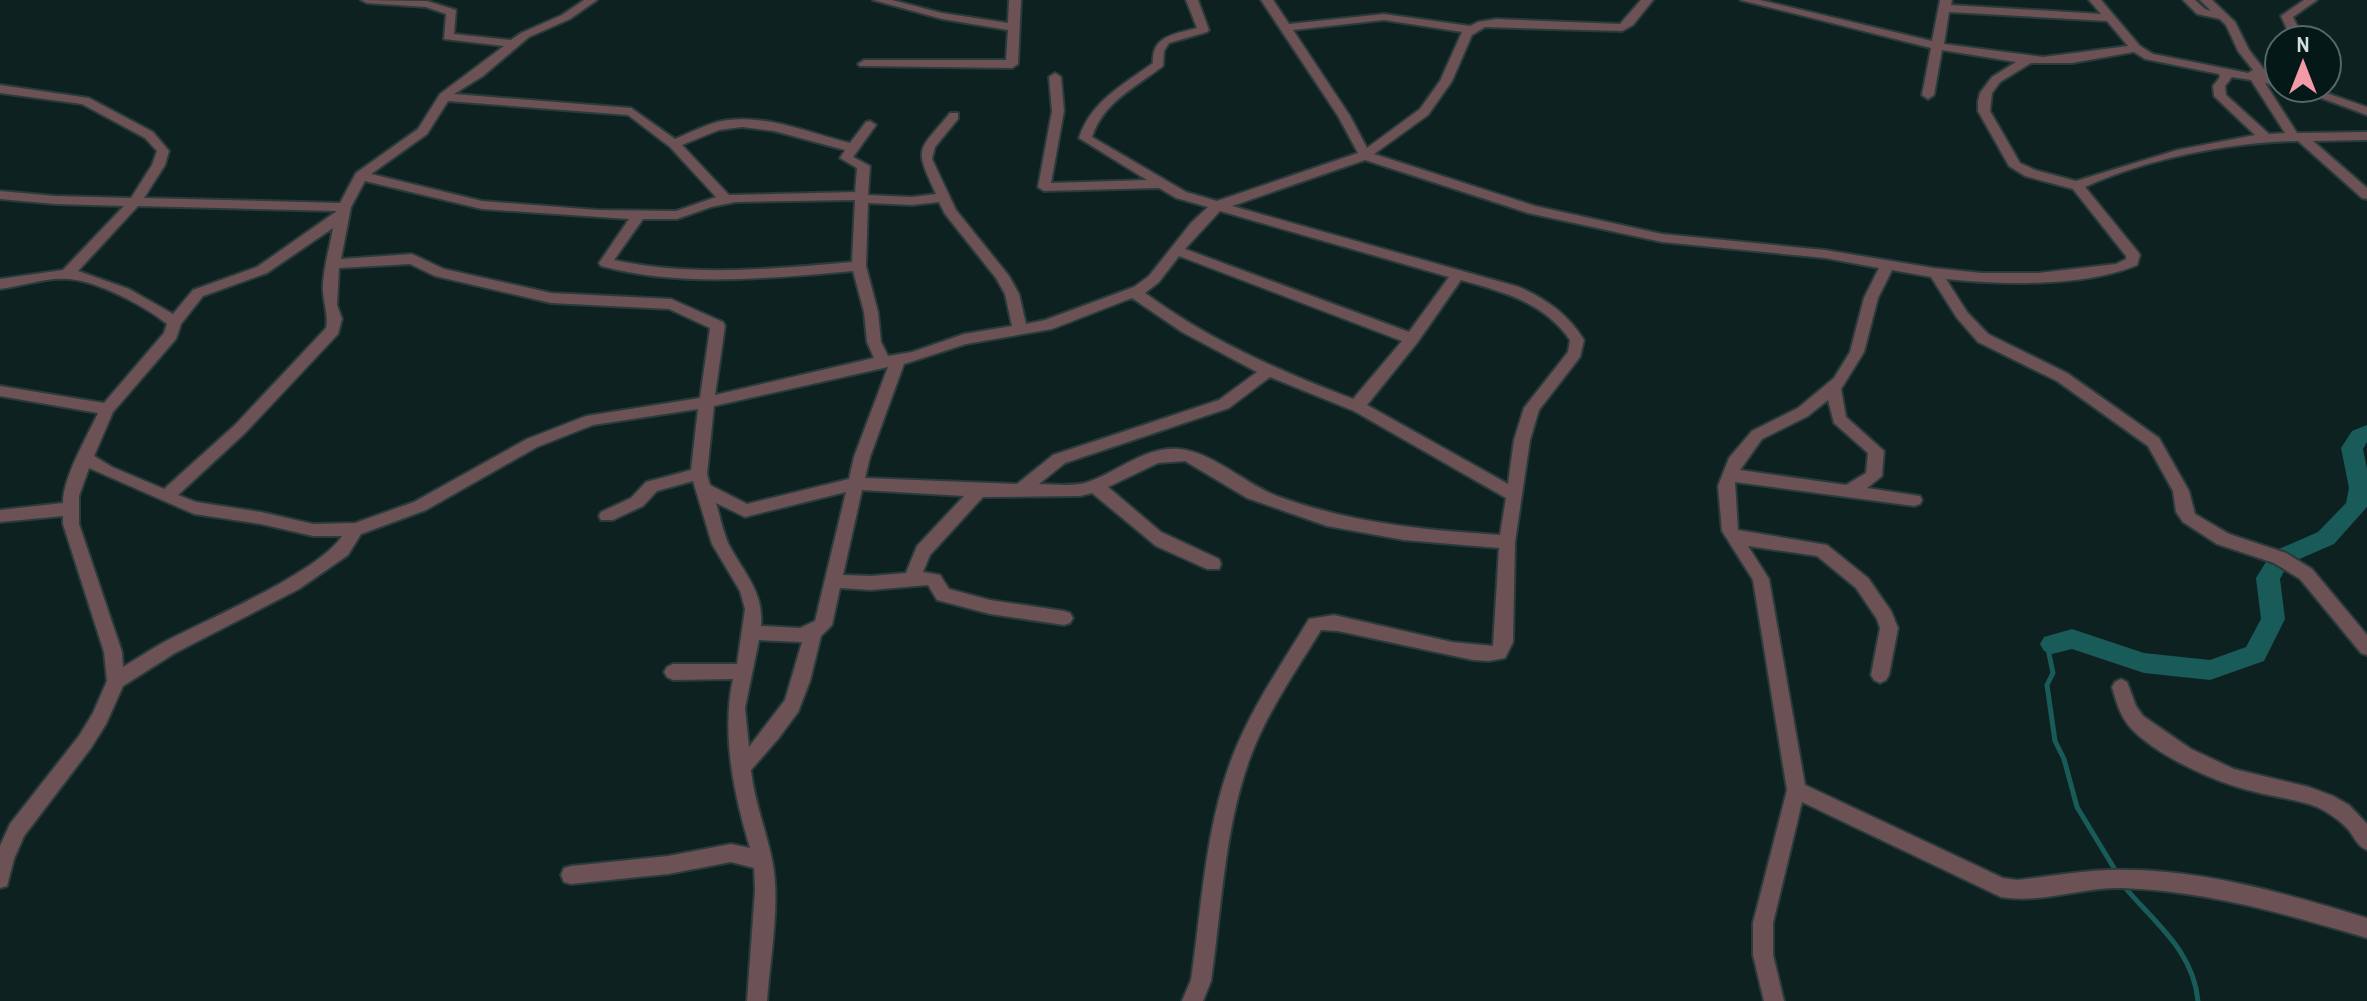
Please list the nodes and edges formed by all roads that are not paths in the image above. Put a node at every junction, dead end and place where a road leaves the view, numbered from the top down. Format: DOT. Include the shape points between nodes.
graph roads {
  1 [pos="367,0"];
  2 [pos="591,0"];
  3 [pos="882,0"];
  4 [pos="1015,0"];
  5 [pos="1192,0"];
  6 [pos="1267,0"];
  7 [pos="1376,0"];
  8 [pos="1647,0"];
  9 [pos="1746,0"];
  10 [pos="2095,0"];
  11 [pos="2189,0"];
  12 [pos="2206,0"];
  13 [pos="2311,0"];
  14 [pos="1947,4"];
  15 [pos="1384,17"];
  16 [pos="2226,17"];
  17 [pos="2109,18"];
  18 [pos="2291,24"];
  19 [pos="1013,27"];
  20 [pos="1284,28"];
  21 [pos="1471,30"];
  22 [pos="513,44"];
  23 [pos="1937,46"];
  24 [pos="2136,48"];
  25 [pos="2028,60"];
  26 [pos="864,64"];
  27 [pos="2223,70"];
  28 [pos="2258,76"];
  29 [pos="1055,77"];
  30 [pos="2263,77"];
  31 [pos="0,89"];
  32 [pos="1928,95"];
  33 [pos="444,97"];
  34 [pos="2343,102"];
  35 [pos="2367,111"];
  36 [pos="954,116"];
  37 [pos="870,125"];
  38 [pos="2367,136"];
  39 [pos="2297,137"];
  40 [pos="2266,138"];
  41 [pos="674,144"];
  42 [pos="853,148"];
  43 [pos="1365,155"];
  44 [pos="361,176"];
  45 [pos="1161,184"];
  46 [pos="2078,186"];
  47 [pos="0,195"];
  48 [pos="2367,195"];
  49 [pos="945,197"];
  50 [pos="861,198"];
  51 [pos="725,199"];
  52 [pos="135,200"];
  53 [pos="1217,206"];
  54 [pos="343,211"];
  55 [pos="640,213"];
  56 [pos="1176,250"];
  57 [pos="333,264"];
  58 [pos="859,266"];
  59 [pos="1887,266"];
  60 [pos="67,274"];
  61 [pos="1936,274"];
  62 [pos="1457,276"];
  63 [pos="0,284"];
  64 [pos="1134,292"];
  65 [pos="174,323"];
  66 [pos="1020,330"];
  67 [pos="1412,339"];
  68 [pos="890,360"];
  69 [pos="1270,370"];
  70 [pos="1833,388"];
  71 [pos="0,391"];
  72 [pos="708,402"];
  73 [pos="1359,407"];
  74 [pos="107,409"];
  75 [pos="85,458"];
  76 [pos="1730,475"];
  77 [pos="702,482"];
  78 [pos="856,483"];
  79 [pos="1096,487"];
  80 [pos="979,491"];
  81 [pos="1020,491"];
  82 [pos="1847,492"];
  83 [pos="1514,495"];
  84 [pos="166,496"];
  85 [pos="1914,500"];
  86 [pos="69,509"];
  87 [pos="0,516"];
  88 [pos="607,516"];
  89 [pos="355,529"];
  90 [pos="1733,537"];
  91 [pos="1507,542"];
  92 [pos="1213,564"];
  93 [pos="912,578"];
  94 [pos="833,581"];
  95 [pos="1064,618"];
  96 [pos="752,632"];
  97 [pos="813,634"];
  98 [pos="2367,648"];
  99 [pos="744,671"];
  100 [pos="673,672"];
  101 [pos="1880,675"];
  102 [pos="116,681"];
  103 [pos="2121,687"];
  104 [pos="742,767"];
  105 [pos="1796,790"];
  106 [pos="2367,841"];
  107 [pos="763,861"];
  108 [pos="571,875"];
  109 [pos="0,879"];
  110 [pos="2367,928"];
  111 [pos="757,1001"];
  112 [pos="1192,1001"];
  113 [pos="1774,1001"];
  1 -- 22 [label="street" via="430,4 452,13 448,37"];
  2 -- 22 [label="street"];
  3 -- 19 [label="street"];
  4 -- 19 [label="street"];
  5 -- 45 [label="street" via="1203,30 1165,41 1158,51 1159,64 1103,106 1085,137"];
  6 -- 20 [label="street"];
  7 -- 15 [label="street"];
  8 -- 21 [label="street" via="1622,28 1496,22"];
  9 -- 23 [label="street"];
  10 -- 17 [label="street"];
  11 -- 16 [label="street" via="2201,12"];
  12 -- 16 [label="street"];
  13 -- 18 [label="street" via="2287,16"];
  14 -- 17 [label="street"];
  14 -- 23 [label="street"];
  15 -- 20 [label="street"];
  15 -- 21 [label="street"];
  16 -- 28 [label="street"];
  17 -- 24 [label="street"];
  19 -- 26 [label="street" via="1009,65"];
  20 -- 43 [label="street"];
  21 -- 43 [label="street" via="1424,112"];
  22 -- 33 [label="street"];
  23 -- 25 [label="street"];
  23 -- 32 [label="street"];
  24 -- 25 [label="street"];
  24 -- 27 [label="street" via="2162,60"];
  25 -- 46 [label="street" via="1994,80 1984,111 2015,166"];
  27 -- 28 [label="street"];
  27 -- 40 [label="street" via="2220,96"];
  28 -- 30 [label="street"];
  28 -- 39 [label="street"];
  29 -- 45 [label="street" via="1058,111 1044,187"];
  31 -- 52 [label="street" via="85,101 158,142 164,154"];
  33 -- 41 [label="street" via="627,110"];
  33 -- 44 [label="street" via="423,131"];
  34 -- 35 [label="street"];
  36 -- 49 [label="street" via="925,153"];
  37 -- 42 [label="street"];
  38 -- 39 [label="street"];
  39 -- 40 [label="street"];
  39 -- 48 [label="street"];
  40 -- 46 [label="street" via="2189,151"];
  41 -- 42 [label="street" via="735,124"];
  41 -- 51 [label="street"];
  42 -- 50 [label="street" via="846,160 864,166"];
  43 -- 53 [label="street"];
  43 -- 59 [label="street" via="1533,210 1608,227"];
  44 -- 54 [label="street"];
  44 -- 55 [label="street" via="489,206"];
  45 -- 53 [label="street"];
  46 -- 61 [label="street" via="2133,255 2132,262 2038,278"];
  47 -- 52 [label="street"];
  49 -- 50 [label="street"];
  49 -- 66 [label="street" via="961,227 1002,276"];
  50 -- 51 [label="street"];
  50 -- 58 [label="street"];
  51 -- 55 [label="street" via="683,214"];
  52 -- 54 [label="street"];
  52 -- 60 [label="street"];
  53 -- 56 [label="street"];
  53 -- 62 [label="street"];
  54 -- 57 [label="street"];
  54 -- 65 [label="street" via="262,270 198,293"];
  55 -- 58 [label="street" via="606,263 643,271 752,275"];
  56 -- 64 [label="street" via="1154,279"];
  56 -- 67 [label="street"];
  57 -- 72 [label="street" via="412,259 440,273 551,298 683,308 718,326"];
  57 -- 84 [label="street" via="333,330 240,429"];
  58 -- 68 [label="street" via="874,342"];
  59 -- 61 [label="street"];
  59 -- 70 [label="street" via="1871,298 1857,352"];
  60 -- 63 [label="street"];
  60 -- 65 [label="street" via="100,283"];
  61 -- 98 [label="street" via="1983,338 2062,377 2154,442 2181,491 2189,518 2223,539 2280,558 2306,574"];
  62 -- 67 [label="street"];
  62 -- 83 [label="street" via="1538,301 1577,340 1575,353 1532,408"];
  64 -- 66 [label="street" via="1069,318"];
  64 -- 69 [label="street" via="1211,345"];
  65 -- 74 [label="street" via="171,335"];
  66 -- 68 [label="street"];
  67 -- 73 [label="street"];
  68 -- 72 [label="street"];
  68 -- 78 [label="street"];
  69 -- 73 [label="street"];
  69 -- 81 [label="street" via="1224,404 1059,459"];
  70 -- 76 [label="street" via="1803,412 1757,435"];
  70 -- 82 [label="street" via="1839,419 1876,451 1874,476"];
  71 -- 74 [label="street"];
  72 -- 77 [label="street"];
  72 -- 89 [label="street" via="561,430 420,506"];
  73 -- 83 [label="street"];
  74 -- 75 [label="street"];
  75 -- 84 [label="street"];
  75 -- 86 [label="street"];
  76 -- 82 [label="street"];
  76 -- 90 [label="street" via="1726,486"];
  77 -- 78 [label="street" via="745,511"];
  77 -- 88 [label="street" via="652,486 637,502"];
  77 -- 96 [label="street" via="720,544 752,599"];
  78 -- 80 [label="street"];
  78 -- 94 [label="street"];
  79 -- 81 [label="street"];
  79 -- 91 [label="street" via="1157,457 1190,456 1245,489 1306,514 1397,531"];
  79 -- 92 [label="street" via="1154,536"];
  80 -- 81 [label="street"];
  80 -- 93 [label="street" via="923,551"];
  82 -- 85 [label="street"];
  83 -- 91 [label="street"];
  84 -- 89 [label="street" via="194,508 313,530"];
  86 -- 87 [label="street"];
  86 -- 102 [label="street" via="113,652"];
  89 -- 102 [label="street" via="342,550 293,584"];
  90 -- 101 [label="street" via="1821,550 1862,583 1889,628"];
  90 -- 105 [label="street" via="1761,579"];
  91 -- 112 [label="street" via="1504,642 1499,653 1481,656 1382,632 1315,624 1241,759 1225,824 1201,981"];
  93 -- 94 [label="street"];
  93 -- 95 [label="street" via="934,580 943,595"];
  94 -- 97 [label="street" via="823,625"];
  96 -- 97 [label="street"];
  96 -- 99 [label="street"];
  97 -- 104 [label="street" via="796,696"];
  99 -- 100 [label="street"];
  99 -- 104 [label="street" via="736,708"];
  102 -- 109 [label="street" via="85,742 17,830"];
  103 -- 106 [label="street" via="2132,720 2188,757 2237,779 2332,804 2352,819"];
  104 -- 107 [label="street"];
  105 -- 110 [label="street" via="2001,887 2017,890 2119,879 2189,886 2247,895"];
  105 -- 113 [label="street" via="1763,923 1763,955"];
  107 -- 108 [label="street" via="731,853"];
  107 -- 111 [label="street"];
}
